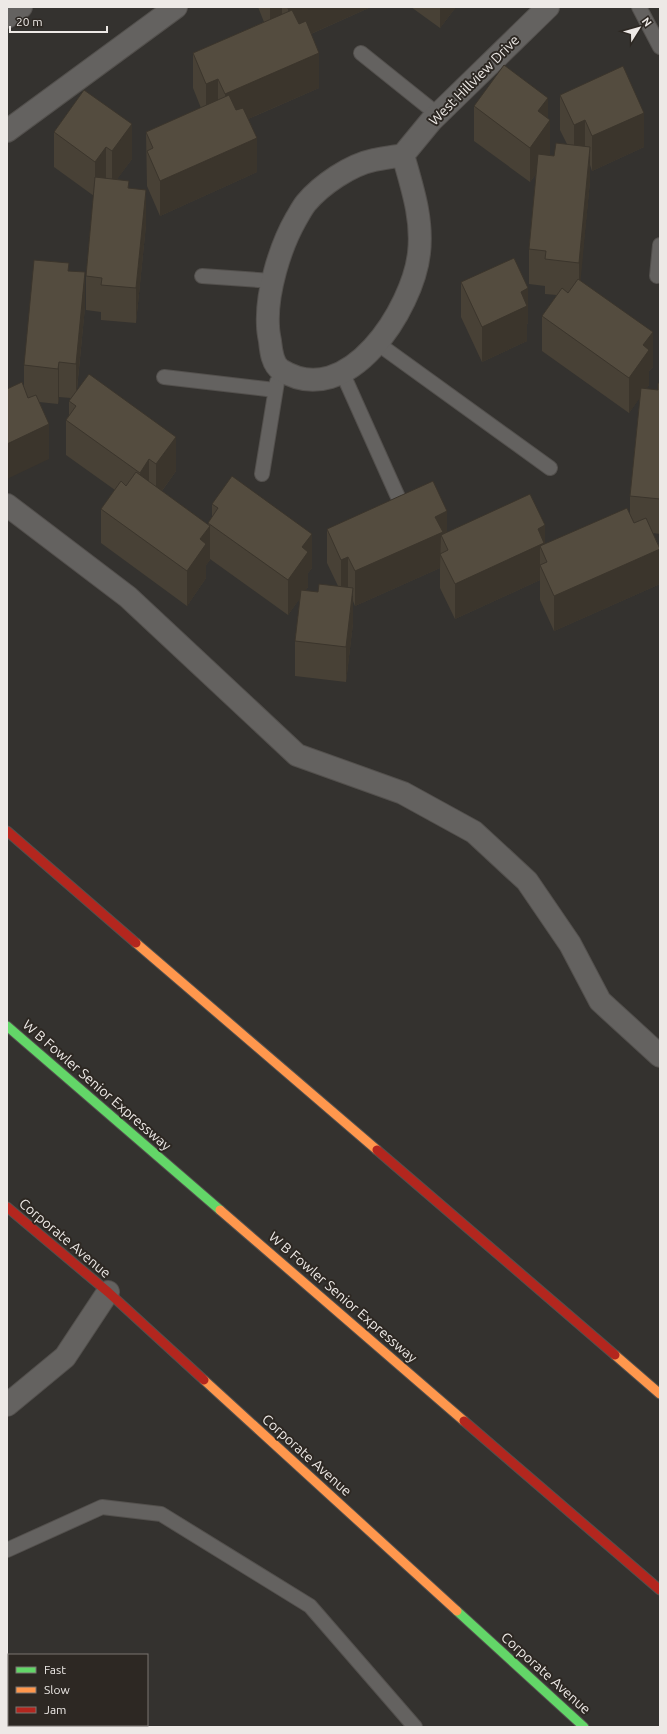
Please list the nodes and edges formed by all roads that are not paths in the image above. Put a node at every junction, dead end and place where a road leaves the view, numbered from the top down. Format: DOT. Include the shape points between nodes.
graph roads {
  1 [pos="21,7"];
  2 [pos="176,7"];
  3 [pos="548,7"];
  4 [pos="639,7"];
  5 [pos="7,17"];
  6 [pos="660,47"];
  7 [pos="361,53"];
  8 [pos="437,114"];
  9 [pos="7,131"];
  10 [pos="403,155"];
  11 [pos="660,245"];
  12 [pos="202,276"];
  13 [pos="657,276"];
  14 [pos="273,281"];
  15 [pos="377,343"];
  16 [pos="342,372"];
  17 [pos="164,377"];
  18 [pos="278,380"];
  19 [pos="550,468"];
  20 [pos="262,474"];
  21 [pos="7,505"];
  22 [pos="402,506"];
  23 [pos="7,831"];
  24 [pos="7,1026"];
  25 [pos="660,1056"];
  26 [pos="7,1207"];
  27 [pos="108,1292"];
  28 [pos="660,1394"];
  29 [pos="7,1405"];
  30 [pos="7,1550"];
  31 [pos="660,1590"];
  32 [pos="415,1727"];
  33 [pos="584,1727"];
  1 -- 5 [label="street"];
  2 -- 9 [label="street"];
  3 -- 8 [label="street, West Hillview Drive"];
  4 -- 6 [label="lane"];
  7 -- 8 [label="lane"];
  8 -- 10 [label="street, West Hillview Drive"];
  10 -- 14 [label="street" via="372,160 345,172 305,204 290,230"];
  10 -- 15 [label="street" via="416,200 419,227 416,274 407,296"];
  11 -- 13 [label="lane"];
  12 -- 14 [label="lane"];
  14 -- 18 [label="street" via="268,325 271,354"];
  15 -- 16 [label="street" via="364,358"];
  15 -- 19 [label="lane"];
  16 -- 18 [label="street" via="319,379"];
  16 -- 22 [label="lane"];
  17 -- 18 [label="lane"];
  18 -- 20 [label="lane"];
  21 -- 25 [label="street" via="128,597 297,755 403,793 474,832 527,881 570,944 600,1001"];
  23 -- 28 [label="main road"];
  24 -- 31 [label="main road, W B Fowler Senior Expressway"];
  26 -- 27 [label="main road, Corporate Avenue"];
  27 -- 29 [label="street" via="65,1357"];
  27 -- 33 [label="main road, Corporate Avenue"];
  30 -- 32 [label="lane" via="102,1507 161,1514 310,1606"];
}
